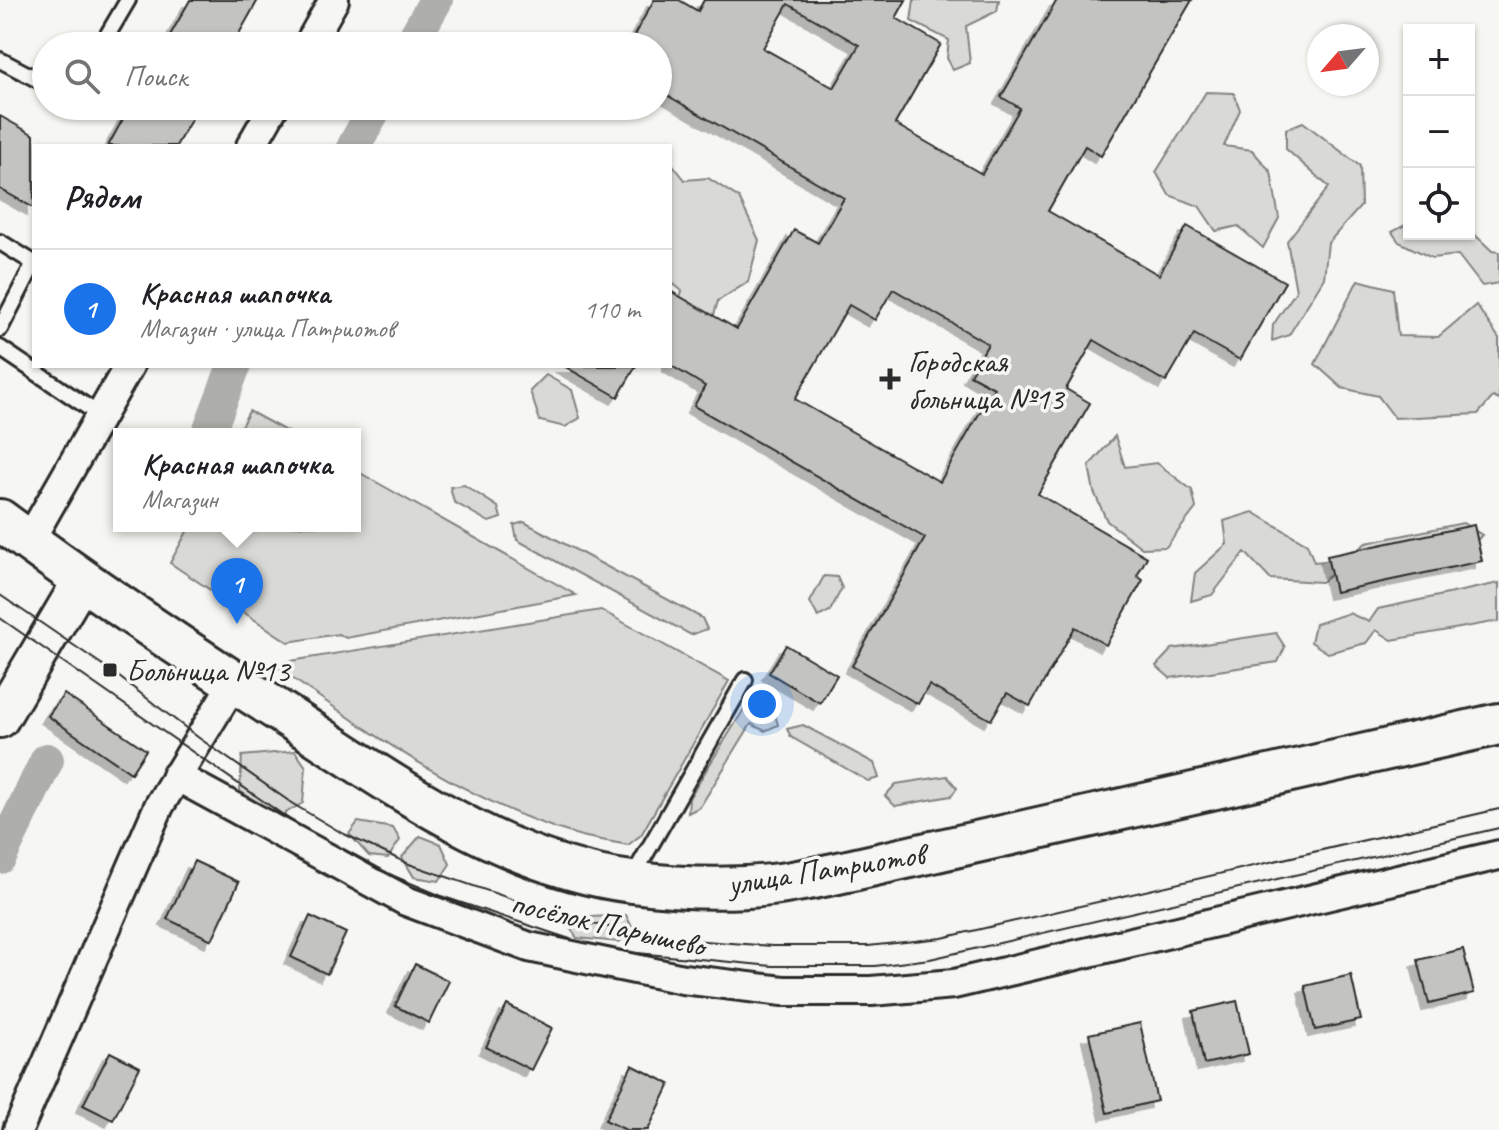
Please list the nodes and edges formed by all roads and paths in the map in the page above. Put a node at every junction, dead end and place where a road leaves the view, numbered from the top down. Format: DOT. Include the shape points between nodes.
graph roads {
  1 [pos="128,0"];
  2 [pos="334,0"];
  3 [pos="109,32"];
  4 [pos="316,32"];
  5 [pos="0,60"];
  6 [pos="32,77"];
  7 [pos="266,120"];
  8 [pos="252,144"];
  9 [pos="0,242"];
  10 [pos="32,262"];
  11 [pos="32,267"];
  12 [pos="0,329"];
  13 [pos="0,348"];
  14 [pos="128,368"];
  15 [pos="101,416"];
  16 [pos="14,530"];
  17 [pos="82,580"];
  18 [pos="745,680"];
  19 [pos="234,682"];
  20 [pos="0,719"];
  21 [pos="1499,724"];
  22 [pos="176,776"];
  23 [pos="1499,855"];
  24 [pos="629,882"];
  25 [pos="18,1130"];
  1 -- 3 [label="lane"];
  2 -- 4 [label="street"];
  5 -- 6 [label="lane"];
  7 -- 8 [label="street"];
  9 -- 10 [label="lane"];
  11 -- 12 [label="lane"];
  13 -- 15 [label="lane"];
  14 -- 15 [label="street"];
  15 -- 16 [label="street"];
  16 -- 17 [label="main road, улица Патриотов"];
  17 -- 19 [label="main road, улица Патриотов"];
  17 -- 20 [label="street"];
  18 -- 24 [label="lane"];
  19 -- 22 [label="street"];
  19 -- 24 [label="main road, улица Патриотов" via="441,814 567,868"];
  21 -- 24 [label="main road, улица Патриотов" via="848,871 770,885 698,888"];
  22 -- 23 [label="street, посёлок Парышево" via="406,901 529,947 683,979 783,991 954,984"];
  22 -- 25 [label="street"];
}
